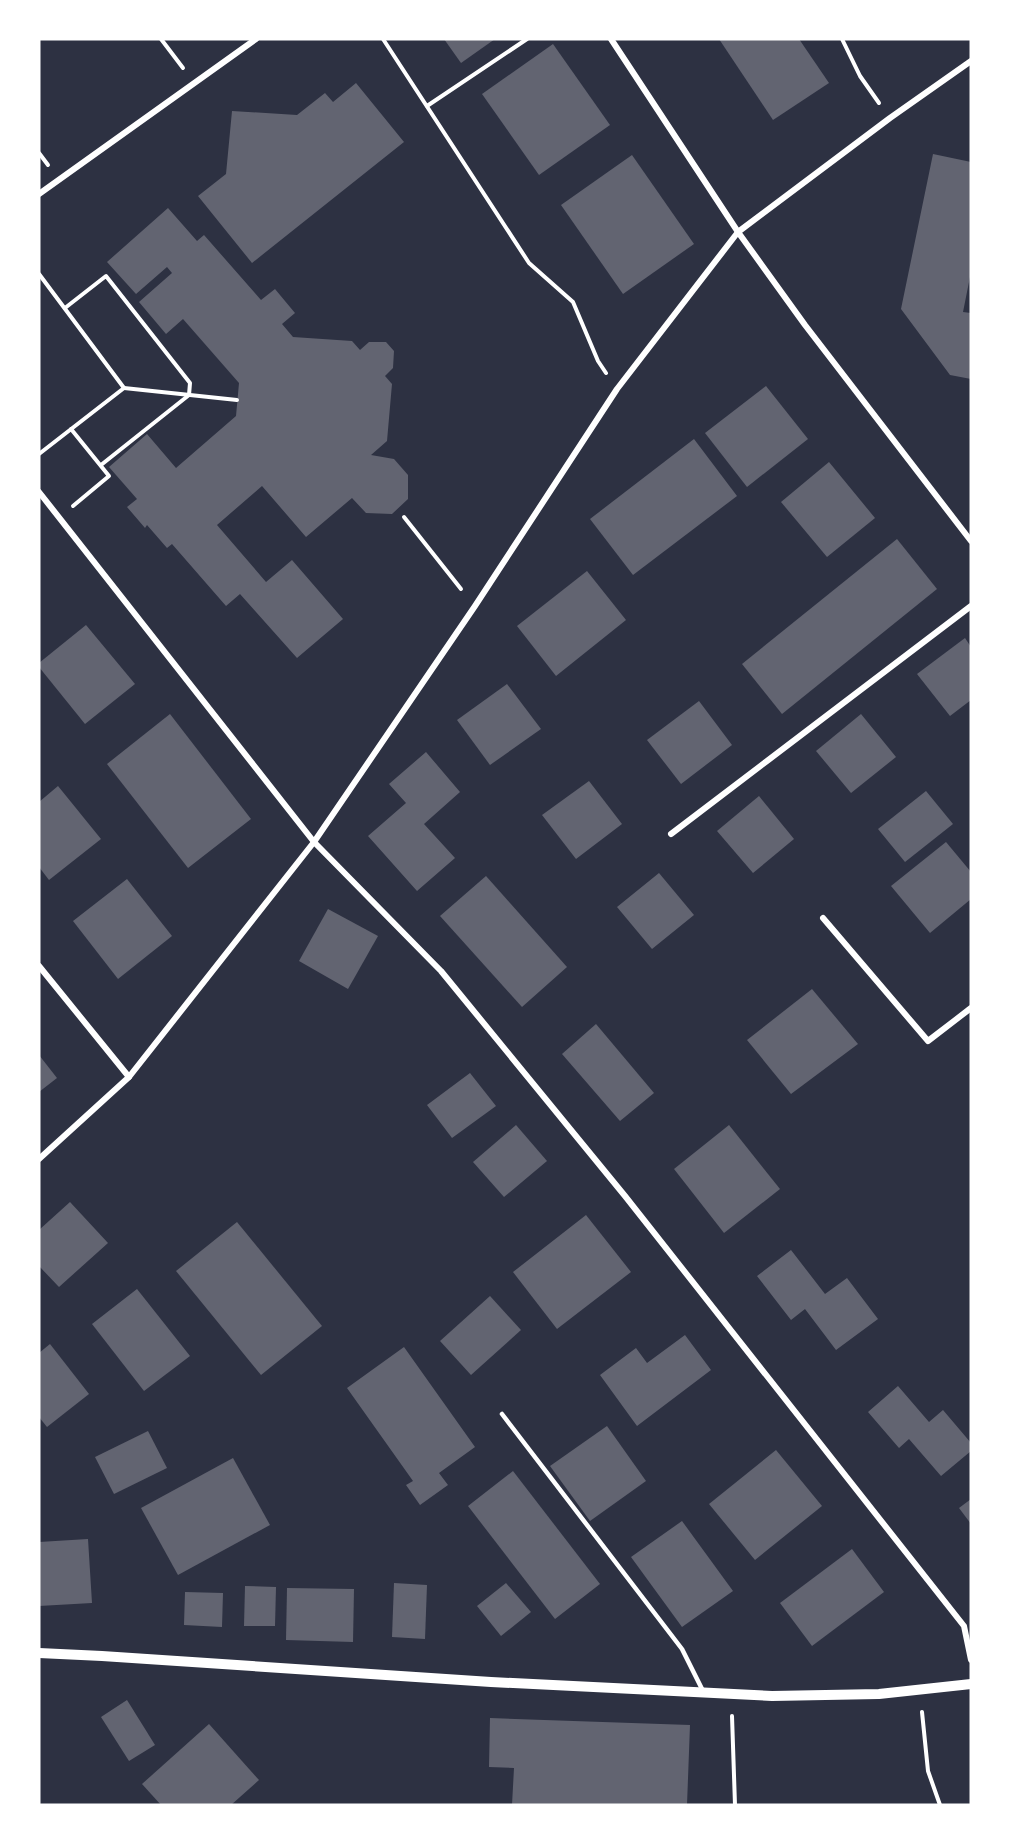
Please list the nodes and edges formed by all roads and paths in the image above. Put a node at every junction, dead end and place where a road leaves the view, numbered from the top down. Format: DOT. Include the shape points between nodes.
graph roads {
  1 [pos="161,39"];
  2 [pos="256,39"];
  3 [pos="383,39"];
  4 [pos="527,39"];
  5 [pos="611,39"];
  6 [pos="842,39"];
  7 [pos="971,61"];
  8 [pos="194,83"];
  9 [pos="427,106"];
  10 [pos="890,118"];
  11 [pos="39,194"];
  12 [pos="738,232"];
  13 [pos="39,274"];
  14 [pos="65,308"];
  15 [pos="124,388"];
  16 [pos="617,389"];
  17 [pos="189,395"];
  18 [pos="237,400"];
  19 [pos="71,429"];
  20 [pos="39,454"];
  21 [pos="101,465"];
  22 [pos="39,492"];
  23 [pos="59,517"];
  24 [pos="404,517"];
  25 [pos="971,541"];
  26 [pos="475,606"];
  27 [pos="971,606"];
  28 [pos="671,834"];
  29 [pos="314,842"];
  30 [pos="824,918"];
  31 [pos="39,966"];
  32 [pos="971,1008"];
  33 [pos="129,1077"];
  34 [pos="39,1159"];
  35 [pos="502,1414"];
  36 [pos="39,1653"];
  37 [pos="971,1660"];
  38 [pos="971,1684"];
  39 [pos="920,1691"];
  40 [pos="705,1693"];
  41 [pos="732,1694"];
  42 [pos="735,1805"];
  43 [pos="940,1805"];
  1 -- 8 [label="path"];
  2 -- 8 [label="street"];
  3 -- 9 [label="path"];
  4 -- 9 [label="path"];
  5 -- 12 [label="street"];
  6 -- 10 [label="path" via="860,76"];
  7 -- 10 [label="street"];
  8 -- 11 [label="street"];
  9 -- 16 [label="path" via="529,263 573,302 598,361"];
  10 -- 12 [label="street"];
  12 -- 16 [label="street"];
  12 -- 25 [label="street"];
  13 -- 14 [label="path"];
  14 -- 15 [label="path"];
  14 -- 17 [label="path" via="106,276 190,383"];
  15 -- 17 [label="path"];
  15 -- 19 [label="path"];
  16 -- 26 [label="street"];
  17 -- 18 [label="path"];
  17 -- 21 [label="path"];
  19 -- 20 [label="path"];
  19 -- 21 [label="path"];
  21 -- 23 [label="path" via="109,476"];
  22 -- 23 [label="street"];
  23 -- 29 [label="street"];
  24 -- 26 [label="path"];
  26 -- 29 [label="street"];
  27 -- 28 [label="street"];
  29 -- 33 [label="street"];
  29 -- 37 [label="street" via="441,971 625,1196 964,1626"];
  30 -- 32 [label="street" via="928,1041"];
  31 -- 33 [label="street"];
  33 -- 34 [label="street"];
  35 -- 40 [label="lane" via="682,1649"];
  36 -- 40 [label="street"];
  38 -- 39 [label="street"];
  39 -- 41 [label="street"];
  39 -- 43 [label="path" via="928,1771"];
  40 -- 41 [label="street"];
  41 -- 42 [label="path"];
}
